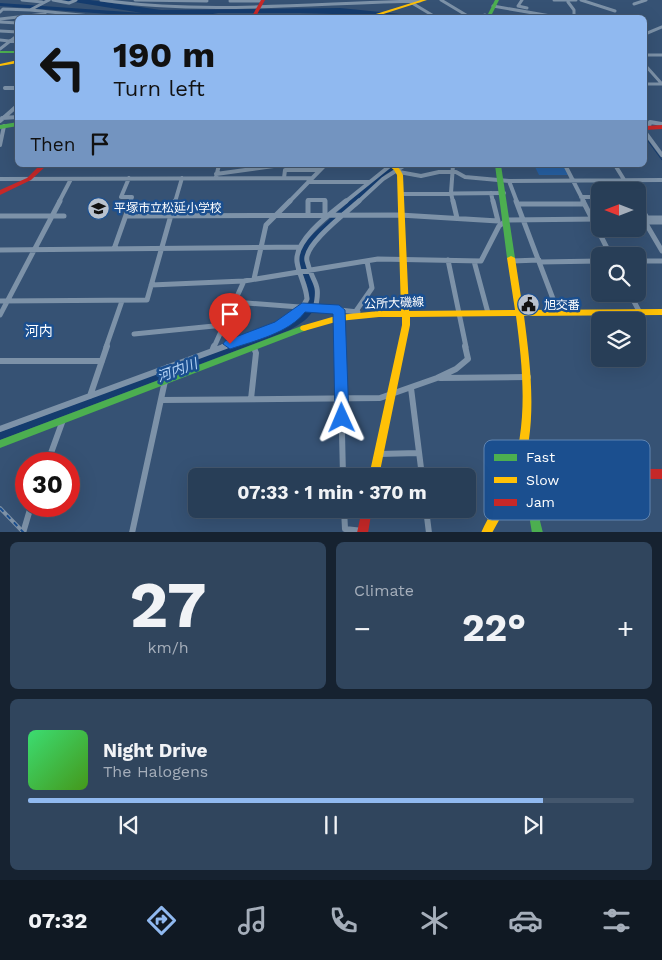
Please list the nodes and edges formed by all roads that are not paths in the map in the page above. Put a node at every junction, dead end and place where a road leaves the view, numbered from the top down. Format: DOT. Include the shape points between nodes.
graph roads {
  1 [pos="20,0"];
  2 [pos="31,0"];
  3 [pos="49,0"];
  4 [pos="53,0"];
  5 [pos="76,0"];
  6 [pos="101,0"];
  7 [pos="135,0"];
  8 [pos="207,0"];
  9 [pos="263,0"];
  10 [pos="441,0"];
  11 [pos="522,0"];
  12 [pos="554,0"];
  13 [pos="576,0"];
  14 [pos="581,0"];
  15 [pos="646,0"];
  16 [pos="230,1"];
  17 [pos="358,2"];
  18 [pos="419,2"];
  19 [pos="568,2"];
  20 [pos="41,3"];
  21 [pos="495,3"];
  22 [pos="634,4"];
  23 [pos="207,7"];
  24 [pos="257,8"];
  25 [pos="31,10"];
  26 [pos="527,11"];
  27 [pos="615,11"];
  28 [pos="0,12"];
  29 [pos="532,13"];
  30 [pos="81,15"];
  31 [pos="254,15"];
  32 [pos="376,15"];
  33 [pos="432,15"];
  34 [pos="466,15"];
  35 [pos="489,15"];
  36 [pos="530,15"];
  37 [pos="544,15"];
  38 [pos="574,15"];
  39 [pos="15,18"];
  40 [pos="0,20"];
  41 [pos="15,22"];
  42 [pos="661,28"];
  43 [pos="0,31"];
  44 [pos="647,33"];
  45 [pos="662,33"];
  46 [pos="15,34"];
  47 [pos="15,37"];
  48 [pos="0,40"];
  49 [pos="10,41"];
  50 [pos="15,42"];
  51 [pos="0,50"];
  52 [pos="15,52"];
  53 [pos="647,55"];
  54 [pos="662,55"];
  55 [pos="15,62"];
  56 [pos="0,66"];
  57 [pos="647,67"];
  58 [pos="647,84"];
  59 [pos="662,84"];
  60 [pos="5,88"];
  61 [pos="15,88"];
  62 [pos="15,108"];
  63 [pos="15,118"];
  64 [pos="2,123"];
  65 [pos="15,124"];
  66 [pos="662,125"];
  67 [pos="647,129"];
  68 [pos="647,131"];
  69 [pos="0,145"];
  70 [pos="662,155"];
  71 [pos="42,167"];
  72 [pos="218,167"];
  73 [pos="269,167"];
  74 [pos="323,167"];
  75 [pos="394,167"];
  76 [pos="453,167"];
  77 [pos="499,167"];
  78 [pos="566,167"];
  79 [pos="616,167"];
  80 [pos="320,170"];
  81 [pos="454,172"];
  82 [pos="216,176"];
  83 [pos="128,178"];
  84 [pos="182,178"];
  85 [pos="284,178"];
  86 [pos="0,179"];
  87 [pos="29,179"];
  88 [pos="71,179"];
  89 [pos="310,180"];
  90 [pos="505,180"];
  91 [pos="572,180"];
  92 [pos="624,180"];
  93 [pos="662,180"];
  94 [pos="369,182"];
  95 [pos="0,193"];
  96 [pos="451,193"];
  97 [pos="491,193"];
  98 [pos="504,193"];
  99 [pos="400,194"];
  100 [pos="581,197"];
  101 [pos="591,197"];
  102 [pos="518,204"];
  103 [pos="584,204"];
  104 [pos="400,214"];
  105 [pos="275,215"];
  106 [pos="308,215"];
  107 [pos="325,215"];
  108 [pos="332,215"];
  109 [pos="343,215"];
  110 [pos="2,216"];
  111 [pos="52,216"];
  112 [pos="64,216"];
  113 [pos="127,216"];
  114 [pos="171,216"];
  115 [pos="457,218"];
  116 [pos="591,218"];
  117 [pos="523,219"];
  118 [pos="507,220"];
  119 [pos="591,220"];
  120 [pos="646,220"];
  121 [pos="662,220"];
  122 [pos="0,224"];
  123 [pos="260,247"];
  124 [pos="299,247"];
  125 [pos="114,249"];
  126 [pos="161,249"];
  127 [pos="0,250"];
  128 [pos="34,250"];
  129 [pos="662,251"];
  130 [pos="403,260"];
  131 [pos="448,260"];
  132 [pos="367,261"];
  133 [pos="474,261"];
  134 [pos="512,261"];
  135 [pos="539,261"];
  136 [pos="591,261"];
  137 [pos="646,261"];
  138 [pos="662,261"];
  139 [pos="310,270"];
  140 [pos="300,272"];
  141 [pos="254,279"];
  142 [pos="244,281"];
  143 [pos="151,285"];
  144 [pos="7,301"];
  145 [pos="122,301"];
  146 [pos="0,302"];
  147 [pos="233,302"];
  148 [pos="634,302"];
  149 [pos="302,308"];
  150 [pos="315,309"];
  151 [pos="339,310"];
  152 [pos="558,312"];
  153 [pos="591,312"];
  154 [pos="639,312"];
  155 [pos="646,312"];
  156 [pos="662,312"];
  157 [pos="358,313"];
  158 [pos="406,313"];
  159 [pos="458,313"];
  160 [pos="488,313"];
  161 [pos="519,313"];
  162 [pos="0,316"];
  163 [pos="340,318"];
  164 [pos="224,325"];
  165 [pos="134,334"];
  166 [pos="254,348"];
  167 [pos="212,351"];
  168 [pos="0,361"];
  169 [pos="102,361"];
  170 [pos="168,368"];
  171 [pos="528,377"];
  172 [pos="437,378"];
  173 [pos="165,380"];
  174 [pos="411,388"];
  175 [pos="391,395"];
  176 [pos="90,396"];
  177 [pos="251,399"];
  178 [pos="342,399"];
  179 [pos="161,400"];
  180 [pos="70,404"];
  181 [pos="73,414"];
  182 [pos="63,420"];
  183 [pos="0,429"];
  184 [pos="524,440"];
  185 [pos="0,444"];
  186 [pos="51,452"];
  187 [pos="418,453"];
  188 [pos="379,454"];
  189 [pos="343,468"];
  190 [pos="376,468"];
  191 [pos="421,468"];
  192 [pos="28,517"];
  193 [pos="344,518"];
  194 [pos="365,518"];
  195 [pos="427,518"];
  196 [pos="492,520"];
  197 [pos="23,532"];
  198 [pos="132,532"];
  199 [pos="363,532"];
  200 [pos="428,532"];
  201 [pos="486,532"];
  1 -- 2 [label="street"];
  2 -- 20 [label="street"];
  3 -- 20 [label="street"];
  4 -- 5 [label="street" via="70,3"];
  6 -- 23 [label="street" via="154,7"];
  7 -- 8 [label="street"];
  8 -- 23 [label="street"];
  9 -- 16 [label="street"];
  9 -- 24 [label="street"];
  10 -- 34 [label="street"];
  11 -- 26 [label="street" via="518,6 527,8"];
  12 -- 19 [label="street"];
  13 -- 19 [label="street"];
  14 -- 27 [label="street"];
  15 -- 22 [label="street"];
  17 -- 18 [label="street"];
  17 -- 24 [label="street"];
  18 -- 32 [label="street"];
  18 -- 33 [label="street"];
  19 -- 38 [label="street"];
  20 -- 25 [label="street"];
  21 -- 26 [label="street"];
  21 -- 35 [label="street"];
  23 -- 24 [label="street"];
  24 -- 31 [label="street"];
  25 -- 28 [label="street" via="3,9"];
  25 -- 30 [label="street"];
  26 -- 29 [label="street"];
  29 -- 36 [label="street"];
  29 -- 37 [label="street"];
  39 -- 40 [label="street"];
  40 -- 41 [label="street"];
  42 -- 44 [label="street"];
  42 -- 45 [label="street"];
  43 -- 46 [label="street"];
  47 -- 49 [label="street"];
  48 -- 49 [label="street"];
  49 -- 50 [label="street"];
  49 -- 51 [label="street"];
  51 -- 52 [label="street"];
  53 -- 54 [label="street"];
  55 -- 56 [label="street"];
  57 -- 59 [label="street"];
  58 -- 59 [label="street"];
  60 -- 61 [label="street"];
  62 -- 64 [label="street"];
  63 -- 64 [label="street"];
  64 -- 65 [label="street"];
  64 -- 69 [label="street"];
  66 -- 67 [label="street"];
  68 -- 70 [label="street"];
  71 -- 87 [label="street"];
  72 -- 82 [label="street"];
  73 -- 82 [label="street"];
  74 -- 80 [label="street"];
  75 -- 81 [label="street" via="422,176"];
  75 -- 94 [label="street"];
  75 -- 99 [label="street"];
  75 -- 109 [label="street"];
  76 -- 81 [label="street"];
  77 -- 90 [label="street"];
  78 -- 91 [label="street"];
  79 -- 92 [label="street"];
  80 -- 85 [label="street" via="285,170"];
  80 -- 89 [label="street"];
  81 -- 90 [label="street" via="464,177"];
  81 -- 96 [label="street"];
  82 -- 84 [label="street"];
  82 -- 85 [label="street"];
  83 -- 84 [label="street"];
  83 -- 88 [label="street"];
  83 -- 113 [label="street" via="121,197 132,197"];
  84 -- 114 [label="street"];
  85 -- 89 [label="street"];
  86 -- 87 [label="street"];
  87 -- 88 [label="street"];
  87 -- 95 [label="street"];
  88 -- 111 [label="street"];
  89 -- 94 [label="street"];
  89 -- 105 [label="street"];
  90 -- 91 [label="street"];
  90 -- 98 [label="street"];
  90 -- 102 [label="street"];
  91 -- 92 [label="street"];
  91 -- 100 [label="street"];
  92 -- 93 [label="street"];
  94 -- 108 [label="street"];
  96 -- 97 [label="street"];
  96 -- 99 [label="street"];
  96 -- 115 [label="street"];
  97 -- 98 [label="street"];
  97 -- 115 [label="street" via="500,220"];
  98 -- 118 [label="street"];
  99 -- 104 [label="street"];
  100 -- 101 [label="street"];
  100 -- 103 [label="street"];
  102 -- 103 [label="street"];
  102 -- 117 [label="street"];
  103 -- 116 [label="street"];
  104 -- 109 [label="street"];
  104 -- 115 [label="street"];
  104 -- 130 [label="street"];
  105 -- 106 [label="street"];
  105 -- 114 [label="street"];
  105 -- 123 [label="street" via="266,225"];
  106 -- 107 [label="street"];
  106 -- 107 [label="street" via="308,200 325,200"];
  107 -- 108 [label="street"];
  108 -- 109 [label="street"];
  108 -- 124 [label="street"];
  109 -- 139 [label="street" via="309,247 306,259"];
  110 -- 111 [label="street"];
  110 -- 122 [label="street"];
  111 -- 112 [label="street"];
  111 -- 128 [label="street"];
  113 -- 114 [label="street"];
  113 -- 125 [label="street"];
  114 -- 126 [label="street"];
  117 -- 118 [label="street"];
  117 -- 119 [label="street"];
  117 -- 135 [label="street"];
  118 -- 133 [label="street" via="500,226 481,261"];
  118 -- 134 [label="street"];
  120 -- 121 [label="street"];
  120 -- 129 [label="street"];
  123 -- 124 [label="street"];
  123 -- 126 [label="street"];
  123 -- 141 [label="street"];
  124 -- 140 [label="street" via="296,254"];
  125 -- 126 [label="street"];
  125 -- 128 [label="street"];
  126 -- 143 [label="street"];
  127 -- 128 [label="street"];
  128 -- 144 [label="street"];
  130 -- 131 [label="street"];
  130 -- 132 [label="street"];
  130 -- 158 [label="street"];
  131 -- 133 [label="street"];
  131 -- 159 [label="street"];
  132 -- 139 [label="street"];
  132 -- 157 [label="street" via="372,288"];
  133 -- 160 [label="street"];
  134 -- 135 [label="street"];
  134 -- 161 [label="street"];
  135 -- 136 [label="street"];
  135 -- 152 [label="street"];
  137 -- 138 [label="street"];
  139 -- 140 [label="street"];
  139 -- 150 [label="street" via="318,292"];
  140 -- 141 [label="street"];
  140 -- 149 [label="street" via="308,290"];
  141 -- 142 [label="street"];
  142 -- 143 [label="street"];
  142 -- 147 [label="street"];
  143 -- 145 [label="street" via="147,300"];
  144 -- 145 [label="street"];
  144 -- 146 [label="street"];
  144 -- 162 [label="street"];
  145 -- 169 [label="street"];
  147 -- 149 [label="street"];
  147 -- 164 [label="street"];
  148 -- 154 [label="street"];
  149 -- 150 [label="street"];
  149 -- 167 [label="street" via="295,317 280,326"];
  150 -- 151 [label="street"];
  151 -- 157 [label="street"];
  151 -- 163 [label="street"];
  152 -- 153 [label="street, 公所大磯線"];
  152 -- 161 [label="street, 公所大磯線"];
  155 -- 156 [label="street, 公所大磯線"];
  157 -- 158 [label="street, 公所大磯線"];
  157 -- 163 [label="street, 公所大磯線"];
  158 -- 159 [label="street, 公所大磯線"];
  158 -- 175 [label="street"];
  159 -- 160 [label="street, 公所大磯線"];
  159 -- 172 [label="street" via="468,360"];
  160 -- 161 [label="street, 公所大磯線"];
  161 -- 171 [label="street"];
  163 -- 166 [label="street, 公所大磯線" via="303,328"];
  163 -- 178 [label="street"];
  164 -- 165 [label="street"];
  164 -- 167 [label="street"];
  166 -- 173 [label="street, 公所大磯線"];
  166 -- 177 [label="street"];
  167 -- 170 [label="street"];
  168 -- 169 [label="street"];
  169 -- 176 [label="street"];
  170 -- 173 [label="street"];
  170 -- 176 [label="street"];
  171 -- 172 [label="street"];
  171 -- 184 [label="street" via="528,418"];
  172 -- 174 [label="street"];
  173 -- 179 [label="street"];
  173 -- 181 [label="street, 公所大磯線"];
  174 -- 175 [label="street"];
  174 -- 187 [label="street"];
  175 -- 178 [label="street"];
  175 -- 188 [label="street"];
  176 -- 180 [label="street"];
  177 -- 178 [label="street"];
  177 -- 179 [label="street"];
  178 -- 189 [label="street"];
  179 -- 198 [label="street"];
  180 -- 181 [label="street"];
  180 -- 183 [label="street"];
  181 -- 182 [label="street, 公所大磯線"];
  182 -- 185 [label="street, 公所大磯線"];
  182 -- 186 [label="street"];
  187 -- 188 [label="street"];
  187 -- 191 [label="street"];
  188 -- 190 [label="street"];
  192 -- 197 [label="street"];
  193 -- 199 [label="street" via="344,529"];
  194 -- 199 [label="street"];
  195 -- 200 [label="street"];
  196 -- 201 [label="street"];
}
